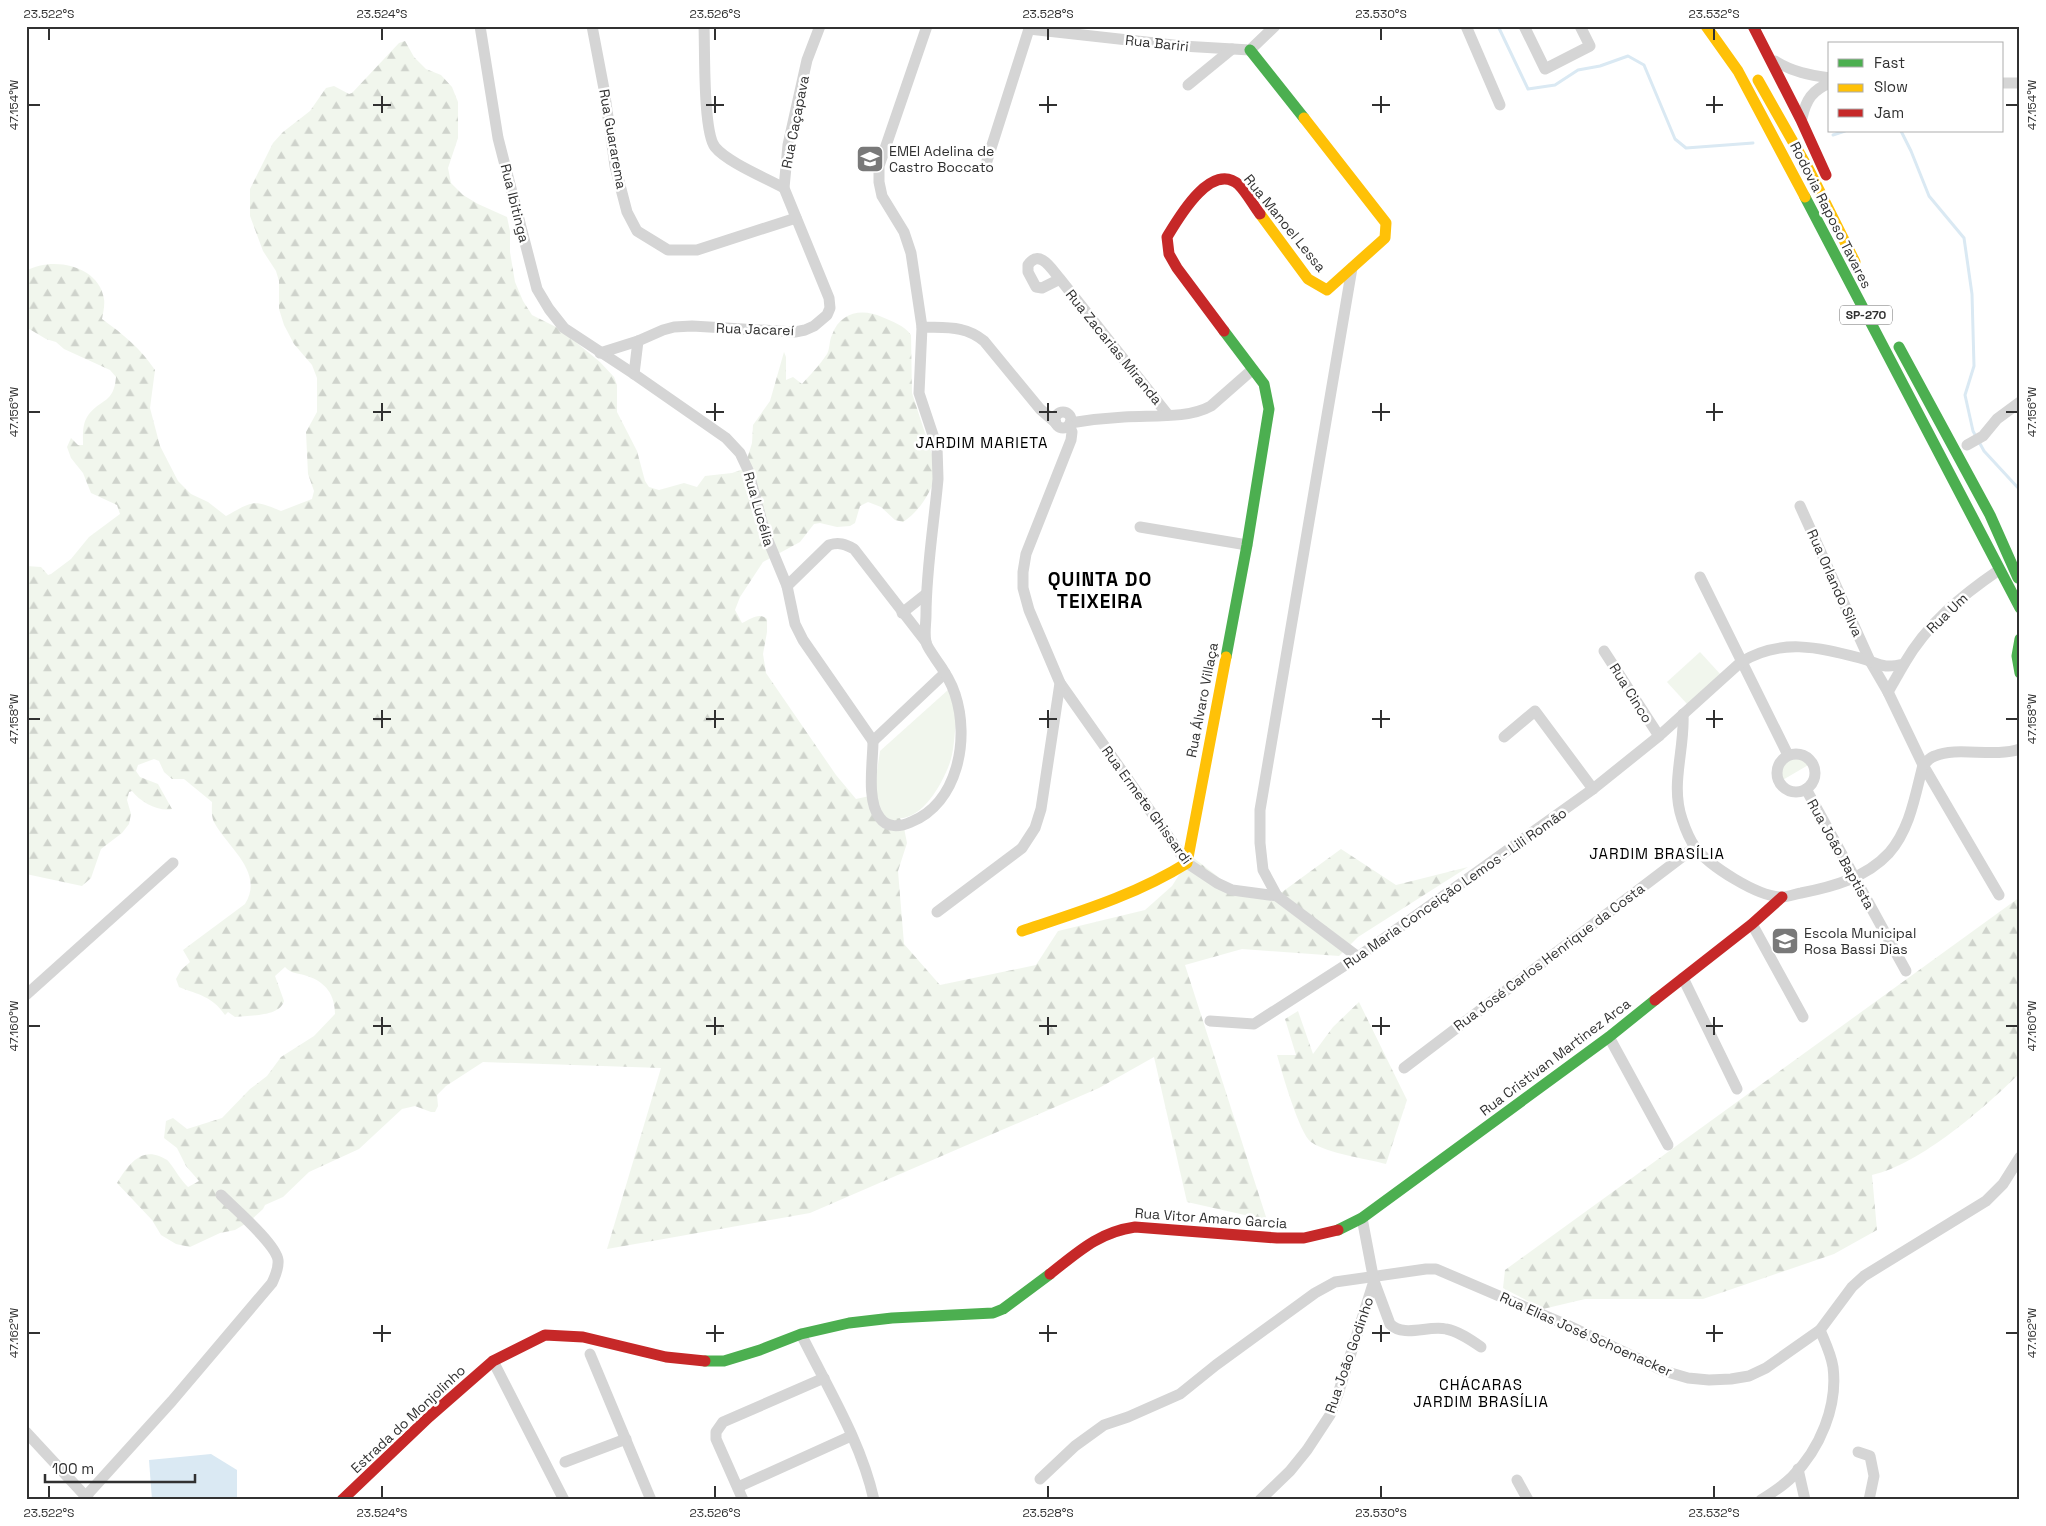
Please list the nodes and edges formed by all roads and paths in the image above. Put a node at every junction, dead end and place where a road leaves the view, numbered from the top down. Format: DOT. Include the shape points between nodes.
graph roads {
  1 [pos="480,26"];
  2 [pos="592,26"];
  3 [pos="704,26"];
  4 [pos="820,26"];
  5 [pos="927,26"];
  6 [pos="1275,26"];
  7 [pos="1466,26"];
  8 [pos="1524,26"];
  9 [pos="1580,26"];
  10 [pos="1706,26"];
  11 [pos="1753,26"];
  12 [pos="1027,28"];
  13 [pos="1232,49"];
  14 [pos="1250,50"];
  15 [pos="1770,58"];
  16 [pos="1753,72"];
  17 [pos="1828,78"];
  18 [pos="2020,83"];
  19 [pos="1828,84"];
  20 [pos="2004,84"];
  21 [pos="1188,85"];
  22 [pos="1500,105"];
  23 [pos="1802,120"];
  24 [pos="986,164"];
  25 [pos="784,188"];
  26 [pos="796,218"];
  27 [pos="1352,268"];
  28 [pos="1060,279"];
  29 [pos="922,327"];
  30 [pos="1894,337"];
  31 [pos="638,341"];
  32 [pos="600,353"];
  33 [pos="1252,370"];
  34 [pos="634,374"];
  35 [pos="2020,402"];
  36 [pos="1168,415"];
  37 [pos="1063,421"];
  38 [pos="1969,444"];
  39 [pos="1800,506"];
  40 [pos="1990,515"];
  41 [pos="1140,527"];
  42 [pos="1247,544"];
  43 [pos="2020,558"];
  44 [pos="1999,570"];
  45 [pos="1700,577"];
  46 [pos="2020,582"];
  47 [pos="787,586"];
  48 [pos="926,594"];
  49 [pos="2020,608"];
  50 [pos="902,613"];
  51 [pos="2020,639"];
  52 [pos="926,642"];
  53 [pos="1604,650"];
  54 [pos="1870,661"];
  55 [pos="1741,662"];
  56 [pos="1904,664"];
  57 [pos="945,673"];
  58 [pos="2020,673"];
  59 [pos="1060,683"];
  60 [pos="1888,692"];
  61 [pos="1683,714"];
  62 [pos="1658,736"];
  63 [pos="1504,737"];
  64 [pos="873,740"];
  65 [pos="2020,749"];
  66 [pos="1788,755"];
  67 [pos="1923,765"];
  68 [pos="1593,789"];
  69 [pos="1806,789"];
  70 [pos="1695,847"];
  71 [pos="173,863"];
  72 [pos="1186,863"];
  73 [pos="1854,878"];
  74 [pos="1999,895"];
  75 [pos="1277,896"];
  76 [pos="1782,897"];
  77 [pos="937,912"];
  78 [pos="1752,924"];
  79 [pos="1022,931"];
  80 [pos="1358,957"];
  81 [pos="1906,971"];
  82 [pos="1683,978"];
  83 [pos="26,995"];
  84 [pos="1803,1017"];
  85 [pos="1210,1021"];
  86 [pos="1609,1037"];
  87 [pos="1404,1068"];
  88 [pos="1737,1090"];
  89 [pos="1668,1145"];
  90 [pos="2020,1157"];
  91 [pos="221,1195"];
  92 [pos="1362,1218"];
  93 [pos="1338,1230"];
  94 [pos="1374,1278"];
  95 [pos="1820,1330"];
  96 [pos="801,1334"];
  97 [pos="1481,1346"];
  98 [pos="590,1354"];
  99 [pos="494,1360"];
  100 [pos="824,1378"];
  101 [pos="26,1432"];
  102 [pos="851,1436"];
  103 [pos="626,1439"];
  104 [pos="1858,1452"];
  105 [pos="565,1462"];
  106 [pos="1798,1469"];
  107 [pos="1040,1479"];
  108 [pos="1517,1480"];
  109 [pos="738,1487"];
  110 [pos="88,1498"];
  111 [pos="871,1499"];
  112 [pos="342,1500"];
  113 [pos="564,1500"];
  114 [pos="651,1500"];
  115 [pos="744,1500"];
  116 [pos="1260,1500"];
  117 [pos="1528,1500"];
  118 [pos="1761,1500"];
  119 [pos="1805,1500"];
  120 [pos="1869,1500"];
  1 -- 32 [label="street, Rua Ibitinga" via="498,138 537,290 564,328"];
  2 -- 26 [label="street, Rua Guararema" via="615,166 627,212 637,231 668,250 697,250"];
  3 -- 25 [label="street" via="711,142 736,162"];
  4 -- 25 [label="street, Rua Caçapava" via="807,60 788,145"];
  5 -- 29 [label="street" via="879,166 882,196 904,232 911,253"];
  6 -- 14 [label="street"];
  7 -- 22 [label="street"];
  8 -- 9 [label="street" via="1545,69 1590,46"];
  10 -- 44 [label="main road, Rodovia Raposo Tavares / SP-270" via="1738,71 1769,128"];
  11 -- 15 [label="main road"];
  12 -- 13 [label="street, Rua Bariri"];
  12 -- 24 [label="street"];
  13 -- 14 [label="street, Rua Bariri"];
  13 -- 21 [label="street"];
  14 -- 27 [label="main road, Rua Manoel Lessa" via="1386,223 1385,238"];
  15 -- 17 [label="street" via="1789,70"];
  15 -- 23 [label="main road"];
  16 -- 23 [label="main road, Rodovia Raposo Tavares" via="1820,190 1860,272 1831,188"];
  18 -- 20 [label="street"];
  19 -- 23 [label="street" via="1809,98"];
  25 -- 26 [label="street, Rua Caçapava"];
  26 -- 31 [label="street, Rua Jacareí" via="829,298 827,315 814,326 795,332 674,327"];
  27 -- 33 [label="main road, Rua Manoel Lessa" via="1327,290 1319,288 1308,279 1239,185 1223,178 1204,184 1167,237 1169,254"];
  27 -- 75 [label="street" via="1260,810 1263,870"];
  28 -- 36 [label="street, Rua Zacarias Miranda"];
  29 -- 37 [label="street" via="967,330 976,335 1040,409"];
  29 -- 48 [label="street" via="919,393 938,461"];
  30 -- 40 [label="main road, SP-270"];
  31 -- 32 [label="street, Rua Jacareí"];
  31 -- 34 [label="street"];
  32 -- 34 [label="street, Rua Lucélia"];
  33 -- 36 [label="street" via="1204,411"];
  33 -- 42 [label="main road, Rua Álvaro Villaça" via="1264,384 1270,409"];
  34 -- 47 [label="street, Rua Lucélia" via="726,438 740,453 748,470 765,533"];
  35 -- 38 [label="street"];
  36 -- 37 [label="street"];
  37 -- 59 [label="street, Rua Ermete Ghissardi" via="1072,436 1028,547 1023,572 1029,610"];
  39 -- 54 [label="street, Rua Orlando Silva"];
  40 -- 43 [label="main road"];
  40 -- 46 [label="main road, SP-270"];
  41 -- 42 [label="street"];
  42 -- 72 [label="main road, Rua Álvaro Villaça"];
  44 -- 49 [label="main road, Rodovia Raposo Tavares / SP-270"];
  44 -- 56 [label="street, Rua Um" via="1939,617"];
  45 -- 55 [label="street"];
  47 -- 50 [label="street" via="829,545 846,544 854,549"];
  47 -- 64 [label="street, Rua Lucélia" via="803,640"];
  48 -- 50 [label="street"];
  48 -- 52 [label="street"];
  50 -- 52 [label="street"];
  51 -- 58 [label="main road" via="2017,656"];
  52 -- 57 [label="street"];
  53 -- 62 [label="street, Rua Cinco"];
  54 -- 55 [label="street, Rua Maria Conceição Lemos - Lili Romão" via="1788,646 1756,653"];
  54 -- 56 [label="street" via="1887,668"];
  54 -- 60 [label="street, Rua Orlando Silva"];
  55 -- 61 [label="street, Rua Maria Conceição Lemos - Lili Romão"];
  55 -- 66 [label="street"];
  56 -- 60 [label="street, Rua Um"];
  57 -- 64 [label="street"];
  57 -- 64 [label="street" via="955,694 960,718 959,757 946,792 922,818 891,826 882,822 875,812 872,798"];
  59 -- 72 [label="street, Rua Ermete Ghissardi"];
  59 -- 77 [label="street" via="1041,809 1035,828 1022,848"];
  60 -- 67 [label="street, Rua Orlando Silva"];
  61 -- 62 [label="street, Rua Maria Conceição Lemos - Lili Romão"];
  61 -- 70 [label="street" via="1684,737 1676,791 1682,819"];
  62 -- 68 [label="street, Rua Maria Conceição Lemos - Lili Romão"];
  63 -- 68 [label="street" via="1536,711"];
  65 -- 67 [label="street" via="2005,753 1945,752 1933,756"];
  66 -- 69 [label="street" via="1800,753 1813,764 1814,780"];
  66 -- 69 [label="street" via="1777,769 1778,782 1791,791"];
  67 -- 73 [label="street" via="1908,822 1898,840 1877,864"];
  67 -- 74 [label="street, Rua Orlando Silva"];
  68 -- 80 [label="street, Rua Maria Conceição Lemos - Lili Romão"];
  69 -- 73 [label="street, Rua João Baptista"];
  70 -- 76 [label="street" via="1718,868 1756,891"];
  70 -- 87 [label="street, Rua José Carlos Henrique da Costa"];
  71 -- 83 [label="street"];
  72 -- 75 [label="street, Rua Ermete Ghissardi" via="1232,890"];
  72 -- 79 [label="main road" via="1138,892"];
  73 -- 76 [label="street"];
  73 -- 81 [label="street, Rua João Baptista"];
  75 -- 80 [label="street, Rua Ermete Ghissardi"];
  76 -- 78 [label="main road, Rua Cristivan Martinez Arca"];
  78 -- 82 [label="main road, Rua Cristivan Martinez Arca"];
  78 -- 84 [label="street"];
  80 -- 85 [label="street, Rua Maria Conceição Lemos - Lili Romão" via="1254,1024"];
  82 -- 86 [label="main road, Rua Cristivan Martinez Arca"];
  82 -- 88 [label="street"];
  86 -- 89 [label="street"];
  86 -- 92 [label="main road, Rua Cristivan Martinez Arca"];
  90 -- 95 [label="street, Rua Elias José Schoenacker" via="1986,1201 1880,1266 1852,1287"];
  91 -- 110 [label="street" via="273,1248 278,1270 272,1283"];
  92 -- 93 [label="main road, Rua Cristivan Martinez Arca"];
  92 -- 94 [label="street, Rua João Godinho"];
  93 -- 96 [label="main road, Rua Vitor Amaro Garcia" via="1304,1238 1277,1238 1142,1226 1127,1228 1096,1240 1003,1309 993,1313 869,1320"];
  94 -- 95 [label="street, Rua Elias José Schoenacker" via="1426,1268 1448,1273 1664,1371 1688,1378 1708,1380 1748,1376 1766,1368"];
  94 -- 97 [label="street" via="1390,1324 1395,1329 1450,1329"];
  94 -- 107 [label="street, Rua Elias José Schoenacker" via="1335,1282 1315,1293 1180,1394 1104,1425 1075,1446"];
  94 -- 116 [label="street, Rua João Godinho" via="1330,1415 1308,1450"];
  95 -- 106 [label="street" via="1830,1354 1833,1394 1824,1428"];
  96 -- 99 [label="main road, Rua Vitor Amaro Garcia" via="724,1361 666,1357 583,1336 545,1336"];
  96 -- 100 [label="street"];
  98 -- 103 [label="street"];
  99 -- 112 [label="main road, Estrada do Monjolinho" via="428,1417"];
  99 -- 113 [label="street"];
  100 -- 102 [label="street"];
  100 -- 109 [label="street" via="719,1426 716,1439"];
  101 -- 110 [label="street"];
  102 -- 109 [label="street"];
  102 -- 111 [label="street" via="864,1466"];
  103 -- 105 [label="street"];
  103 -- 114 [label="street"];
  104 -- 120 [label="street" via="1870,1456 1874,1476"];
  106 -- 118 [label="street"];
  106 -- 119 [label="street"];
  108 -- 117 [label="street"];
  109 -- 115 [label="street"];
}
